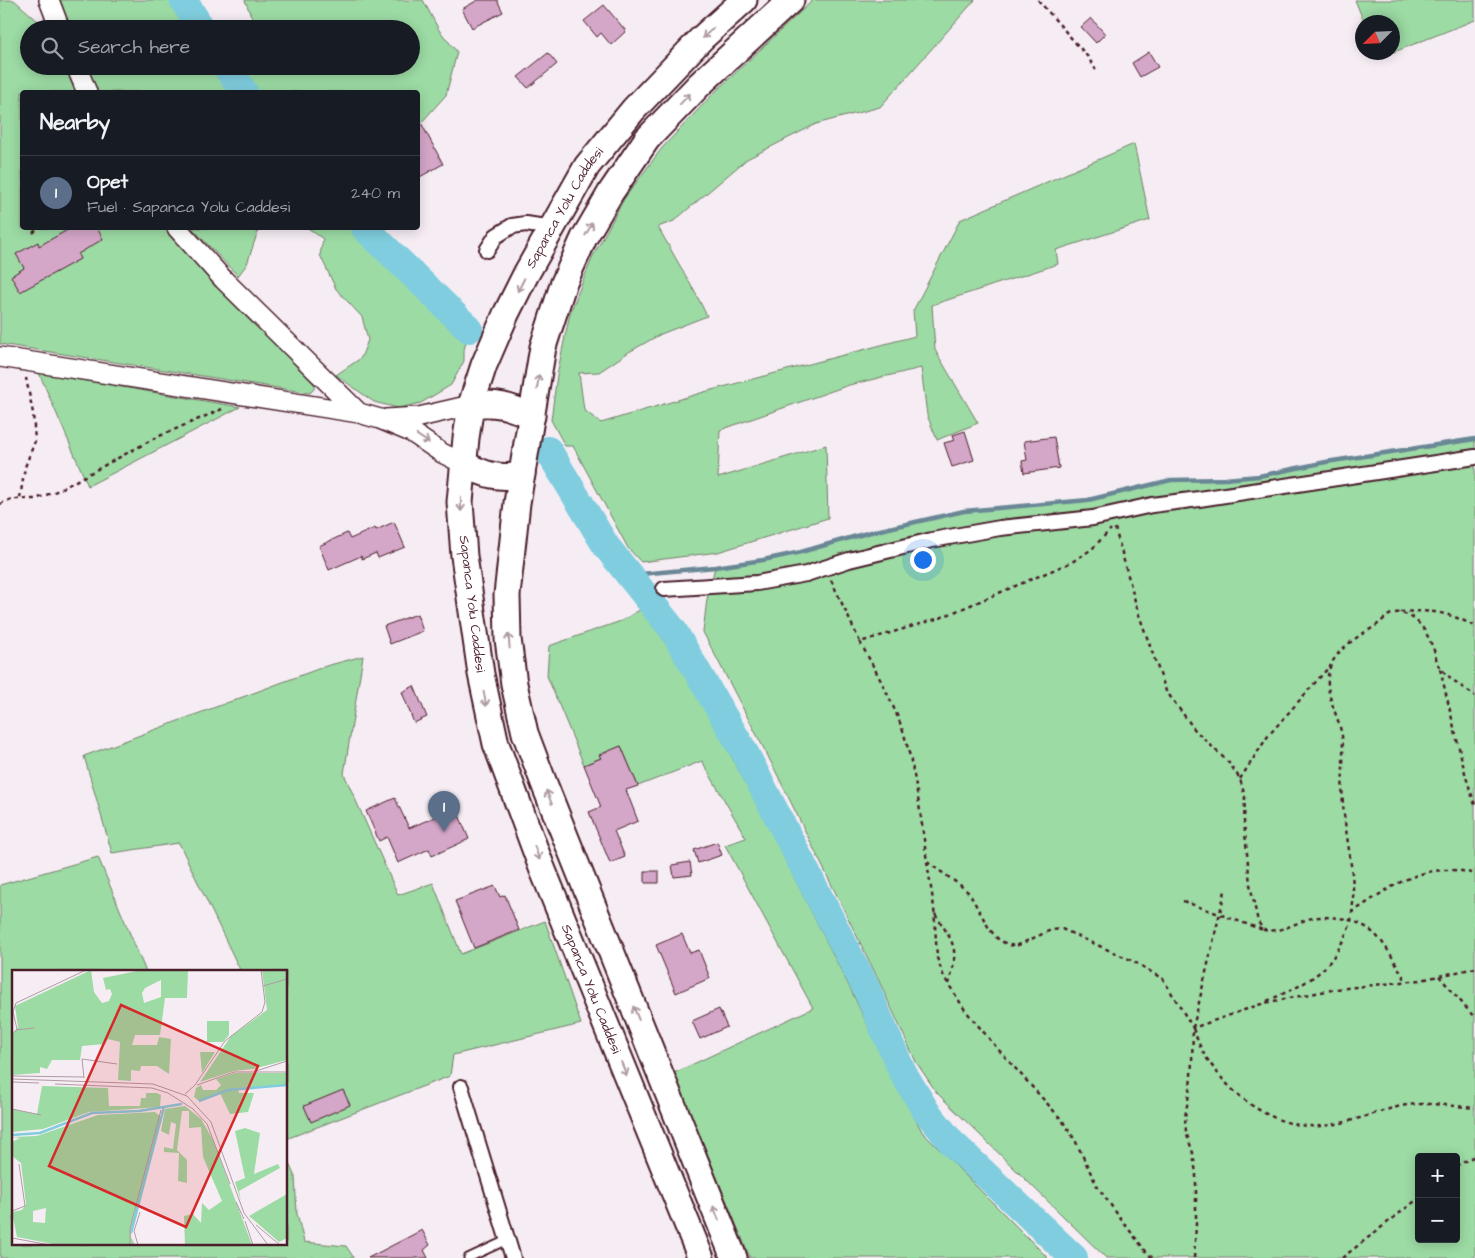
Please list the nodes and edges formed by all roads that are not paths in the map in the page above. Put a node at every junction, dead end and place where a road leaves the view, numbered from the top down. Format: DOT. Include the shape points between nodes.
graph roads {
  1 [pos="744,0"];
  2 [pos="791,0"];
  3 [pos="47,2"];
  4 [pos="56,20"];
  5 [pos="80,75"];
  6 [pos="86,90"];
  7 [pos="552,228"];
  8 [pos="179,230"];
  9 [pos="487,250"];
  10 [pos="0,357"];
  11 [pos="471,405"];
  12 [pos="359,413"];
  13 [pos="532,416"];
  14 [pos="380,420"];
  15 [pos="1475,457"];
  16 [pos="464,464"];
  17 [pos="522,475"];
  18 [pos="664,589"];
  19 [pos="461,1087"];
  20 [pos="507,1240"];
  21 [pos="468,1258"];
  22 [pos="513,1258"];
  23 [pos="701,1258"];
  24 [pos="734,1258"];
  1 -- 7 [label="highway, Sapanca Yolu Caddesi, one-way" via="695,45 634,110 587,166"];
  13 -- 2 [label="highway, one-way" via="543,347 563,285 610,192 647,139 700,84"];
  3 -- 4 [label="street"];
  5 -- 6 [label="street"];
  7 -- 9 [label="street" via="526,224 512,226 496,236"];
  7 -- 11 [label="highway, Sapanca Yolu Caddesi, one-way" via="506,314"];
  8 -- 12 [label="street" via="224,280"];
  10 -- 12 [label="street"];
  11 -- 13 [label="highway" via="500,404"];
  11 -- 14 [label="street" via="419,417"];
  11 -- 16 [label="highway, Sapanca Yolu Caddesi"];
  12 -- 14 [label="street"];
  13 -- 17 [label="highway"];
  14 -- 16 [label="street, one-way" via="411,432"];
  15 -- 18 [label="street" via="1152,505 1093,518 1000,528 932,540 806,574 757,583"];
  16 -- 17 [label="highway" via="494,476"];
  16 -- 23 [label="highway, Sapanca Yolu Caddesi, one-way" via="460,502 464,556 480,674 496,744 542,868"];
  24 -- 17 [label="highway, one-way" via="525,733 508,639 508,595"];
  19 -- 20 [label="street"];
  20 -- 21 [label="lane"];
  20 -- 22 [label="street"];
}
